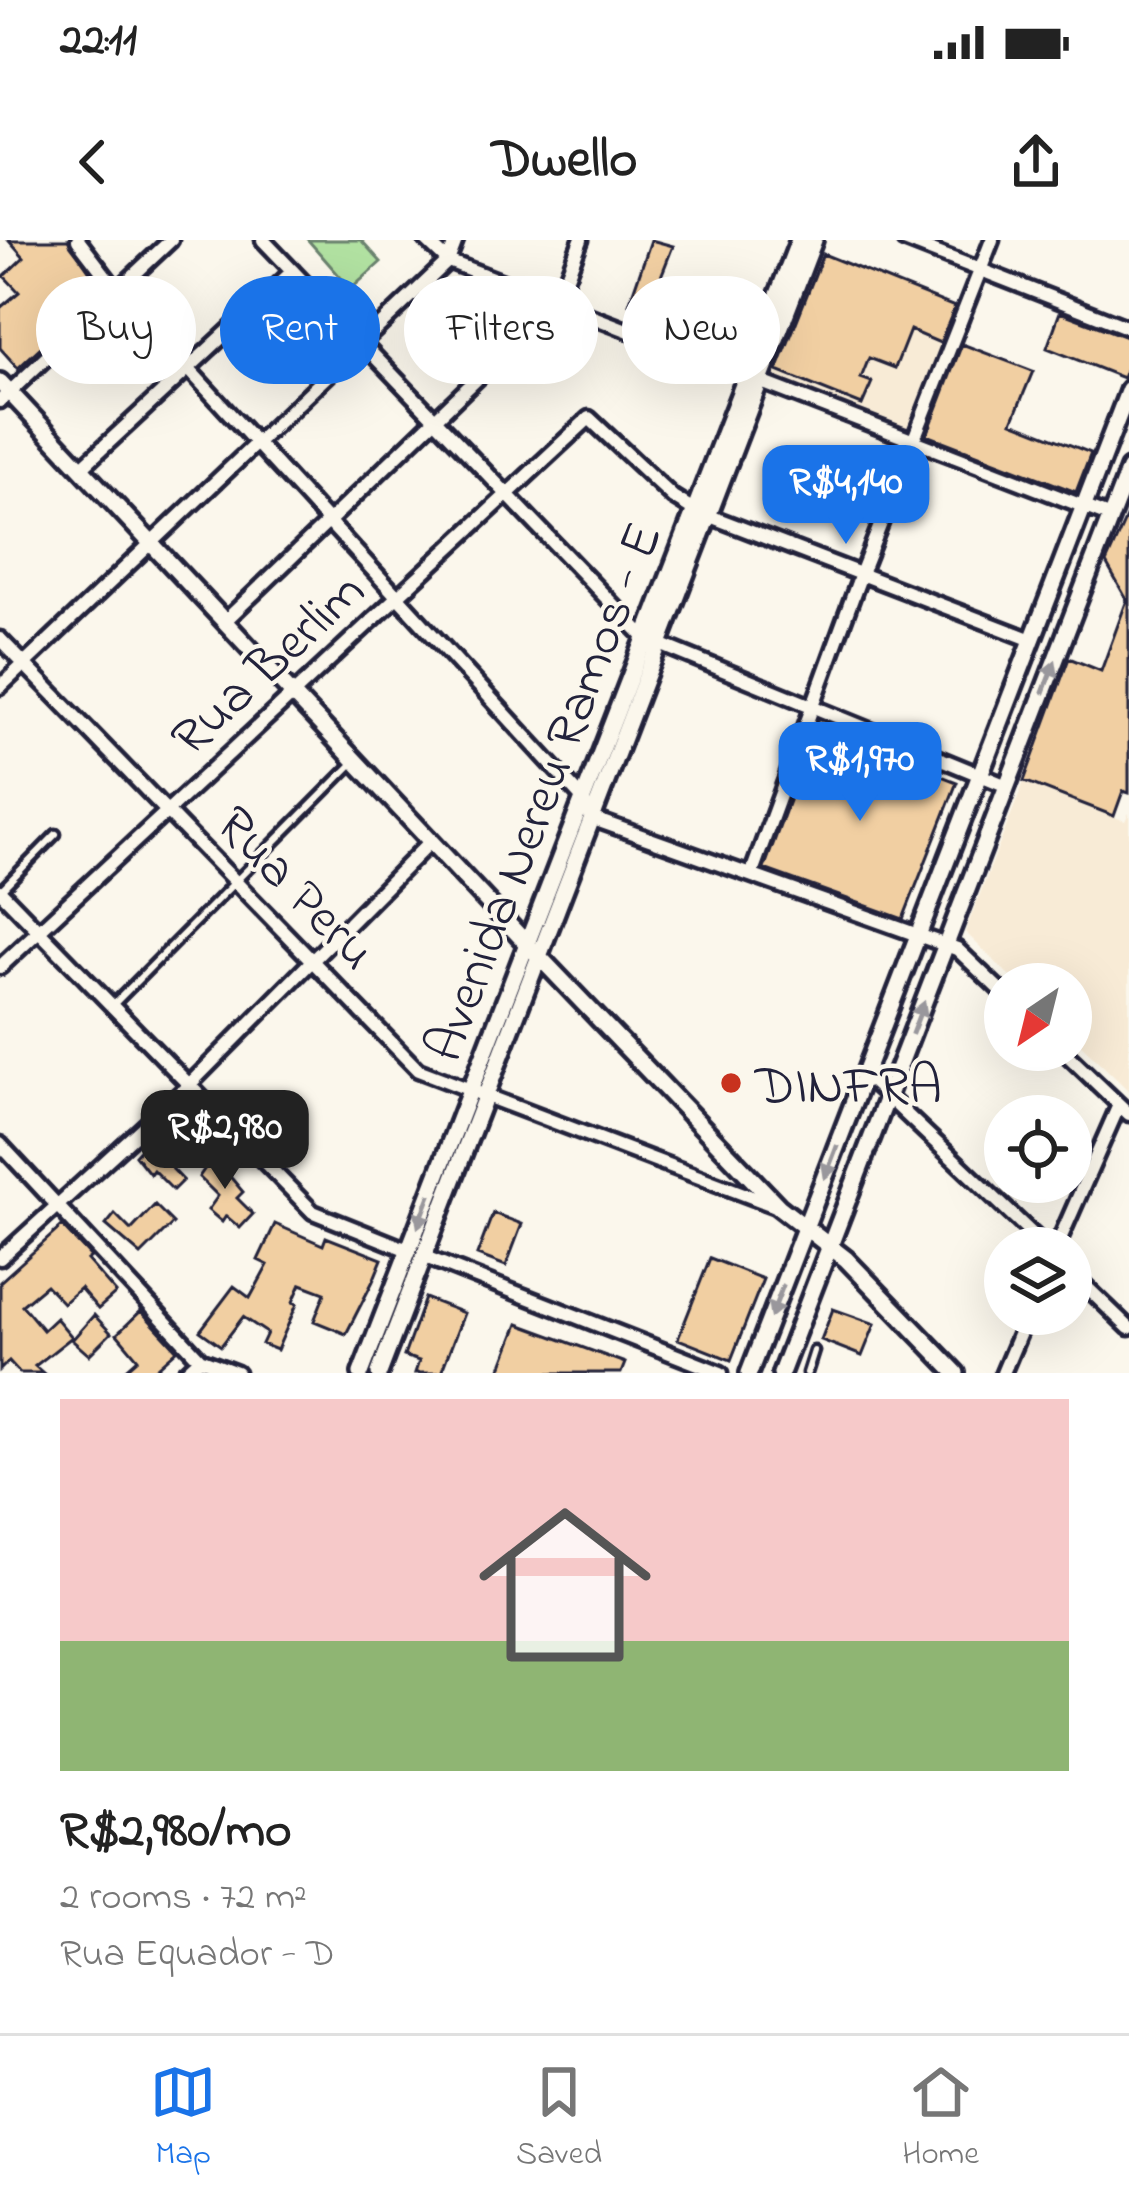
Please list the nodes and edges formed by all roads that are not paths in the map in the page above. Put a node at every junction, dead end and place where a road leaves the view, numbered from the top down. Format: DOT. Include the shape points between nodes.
graph roads {
  1 [pos="78,240"];
  2 [pos="171,240"];
  3 [pos="263,240"];
  4 [pos="426,240"];
  5 [pos="456,240"];
  6 [pos="581,240"];
  7 [pos="799,240"];
  8 [pos="814,240"];
  9 [pos="904,240"];
  10 [pos="992,240"];
  11 [pos="448,261"];
  12 [pos="980,269"];
  13 [pos="292,271"];
  14 [pos="106,276"];
  15 [pos="133,276"];
  16 [pos="297,276"];
  17 [pos="488,276"];
  18 [pos="566,276"];
  19 [pos="786,292"];
  20 [pos="780,307"];
  21 [pos="380,325"];
  22 [pos="1129,328"];
  23 [pos="380,360"];
  24 [pos="196,361"];
  25 [pos="36,363"];
  26 [pos="196,377"];
  27 [pos="171,384"];
  28 [pos="318,384"];
  29 [pos="471,384"];
  30 [pos="750,384"];
  31 [pos="771,384"];
  32 [pos="1129,389"];
  33 [pos="3,392"];
  34 [pos="436,418"];
  35 [pos="914,440"];
  36 [pos="257,442"];
  37 [pos="81,468"];
  38 [pos="1129,469"];
  39 [pos="508,494"];
  40 [pos="1084,507"];
  41 [pos="701,513"];
  42 [pos="1111,517"];
  43 [pos="329,521"];
  44 [pos="151,543"];
  45 [pos="861,574"];
  46 [pos="399,596"];
  47 [pos="225,621"];
  48 [pos="0,639"];
  49 [pos="1033,640"];
  50 [pos="652,641"];
  51 [pos="24,664"];
  52 [pos="0,687"];
  53 [pos="293,694"];
  54 [pos="814,707"];
  55 [pos="356,761"];
  56 [pos="980,776"];
  57 [pos="1007,786"];
  58 [pos="583,799"];
  59 [pos="167,812"];
  60 [pos="591,818"];
  61 [pos="56,834"];
  62 [pos="431,841"];
  63 [pos="562,873"];
  64 [pos="751,875"];
  65 [pos="236,883"];
  66 [pos="0,891"];
  67 [pos="38,932"];
  68 [pos="919,935"];
  69 [pos="946,945"];
  70 [pos="532,950"];
  71 [pos="314,962"];
  72 [pos="0,967"];
  73 [pos="984,975"];
  74 [pos="113,1005"];
  75 [pos="1084,1071"];
  76 [pos="865,1075"];
  77 [pos="187,1087"];
  78 [pos="476,1094"];
  79 [pos="888,1095"];
  80 [pos="1124,1110"];
  81 [pos="0,1144"];
  82 [pos="56,1204"];
  83 [pos="779,1207"];
  84 [pos="1025,1227"];
  85 [pos="1066,1227"];
  86 [pos="806,1228"];
  87 [pos="830,1245"];
  88 [pos="409,1250"];
  89 [pos="425,1257"];
  90 [pos="0,1258"];
  91 [pos="1092,1292"];
  92 [pos="1129,1328"];
  93 [pos="1019,1335"];
  94 [pos="814,1351"];
  95 [pos="200,1359"];
  96 [pos="184,1373"];
  97 [pos="237,1373"];
  98 [pos="361,1373"];
  99 [pos="379,1373"];
  100 [pos="721,1373"];
  101 [pos="749,1373"];
  102 [pos="781,1373"];
  103 [pos="808,1373"];
  104 [pos="956,1373"];
  105 [pos="1003,1373"];
  1 -- 14 [label="street"];
  2 -- 15 [label="street"];
  3 -- 13 [label="street"];
  4 -- 11 [label="street"];
  5 -- 11 [label="street"];
  6 -- 18 [label="street"];
  7 -- 19 [label="street, Avenida Nereu Ramos - E"];
  8 -- 19 [label="street, Avenida Nereu Ramos - E"];
  9 -- 12 [label="street"];
  10 -- 12 [label="street"];
  11 -- 17 [label="street"];
  11 -- 21 [label="street"];
  12 -- 22 [label="street"];
  12 -- 35 [label="street"];
  13 -- 16 [label="street"];
  13 -- 24 [label="street"];
  19 -- 20 [label="street, Avenida Nereu Ramos - E"];
  23 -- 34 [label="street"];
  25 -- 33 [label="street"];
  26 -- 36 [label="street"];
  27 -- 37 [label="street"];
  28 -- 36 [label="street"];
  29 -- 34 [label="street"];
  30 -- 41 [label="street, Avenida Nereu Ramos - E"];
  31 -- 35 [label="street"];
  32 -- 40 [label="street"];
  33 -- 37 [label="street"];
  34 -- 39 [label="street"];
  34 -- 43 [label="street"];
  35 -- 40 [label="street"];
  35 -- 45 [label="street"];
  36 -- 43 [label="street"];
  36 -- 44 [label="street"];
  37 -- 44 [label="street"];
  38 -- 42 [label="street"];
  39 -- 41 [label="street, Rua Berlim" via="589,418"];
  39 -- 46 [label="street, Rua Berlim"];
  39 -- 50 [label="street"];
  40 -- 42 [label="street"];
  40 -- 49 [label="street"];
  41 -- 45 [label="street"];
  41 -- 50 [label="street, Avenida Nereu Ramos - E"];
  57 -- 42 [label="street, one-way"];
  43 -- 46 [label="street"];
  43 -- 47 [label="street"];
  44 -- 47 [label="street"];
  44 -- 51 [label="street"];
  45 -- 49 [label="street"];
  45 -- 54 [label="street"];
  46 -- 53 [label="street, Rua Berlim"];
  46 -- 58 [label="street"];
  47 -- 53 [label="street"];
  48 -- 51 [label="street, Rua Peru"];
  49 -- 56 [label="street"];
  50 -- 54 [label="street"];
  50 -- 58 [label="street, Avenida Nereu Ramos - E"];
  50 -- 60 [label="street, Avenida Nereu Ramos - E"];
  51 -- 52 [label="street"];
  51 -- 59 [label="street, Rua Peru"];
  53 -- 55 [label="street"];
  53 -- 59 [label="street, Rua Berlim"];
  54 -- 56 [label="street"];
  54 -- 64 [label="street"];
  55 -- 62 [label="street"];
  55 -- 65 [label="lane"];
  56 -- 57 [label="street"];
  56 -- 68 [label="street"];
  57 -- 69 [label="street"];
  58 -- 60 [label="street"];
  58 -- 63 [label="street, Avenida Nereu Ramos - E"];
  59 -- 65 [label="street, Rua Peru"];
  59 -- 67 [label="street, Rua Berlim"];
  60 -- 63 [label="street, Avenida Nereu Ramos - E"];
  60 -- 64 [label="street"];
  61 -- 66 [label="lane"];
  62 -- 70 [label="street"];
  62 -- 71 [label="street"];
  63 -- 70 [label="street, Avenida Nereu Ramos - E"];
  64 -- 68 [label="street"];
  65 -- 71 [label="street, Rua Peru"];
  65 -- 74 [label="lane"];
  66 -- 67 [label="street"];
  67 -- 72 [label="street, Rua Berlim"];
  67 -- 74 [label="street"];
  68 -- 69 [label="street"];
  68 -- 76 [label="street"];
  69 -- 73 [label="street"];
  79 -- 69 [label="street, one-way"];
  70 -- 78 [label="street, Avenida Nereu Ramos - E"];
  70 -- 83 [label="street"];
  71 -- 77 [label="street"];
  71 -- 78 [label="street, Rua Peru" via="418,1070"];
  74 -- 77 [label="street"];
  75 -- 80 [label="street"];
  76 -- 79 [label="street"];
  76 -- 86 [label="street, one-way"];
  77 -- 82 [label="street"];
  77 -- 88 [label="street" via="313,1212"];
  78 -- 83 [label="street, Rua Peru"];
  78 -- 88 [label="street, Avenida Nereu Ramos - E, one-way"];
  78 -- 89 [label="street, Avenida Nereu Ramos - E"];
  79 -- 84 [label="street"];
  79 -- 87 [label="street"];
  80 -- 85 [label="street"];
  81 -- 82 [label="street"];
  82 -- 90 [label="street"];
  82 -- 95 [label="street"];
  83 -- 86 [label="street"];
  86 -- 87 [label="street"];
  86 -- 101 [label="street, one-way"];
  87 -- 102 [label="street"];
  87 -- 104 [label="street"];
  88 -- 98 [label="street, Avenida Nereu Ramos - E"];
  89 -- 99 [label="street, Avenida Nereu Ramos - E"];
  89 -- 100 [label="street"];
  91 -- 92 [label="street"];
  93 -- 105 [label="street"];
  94 -- 103 [label="lane"];
  95 -- 96 [label="street"];
  95 -- 97 [label="street"];
}
